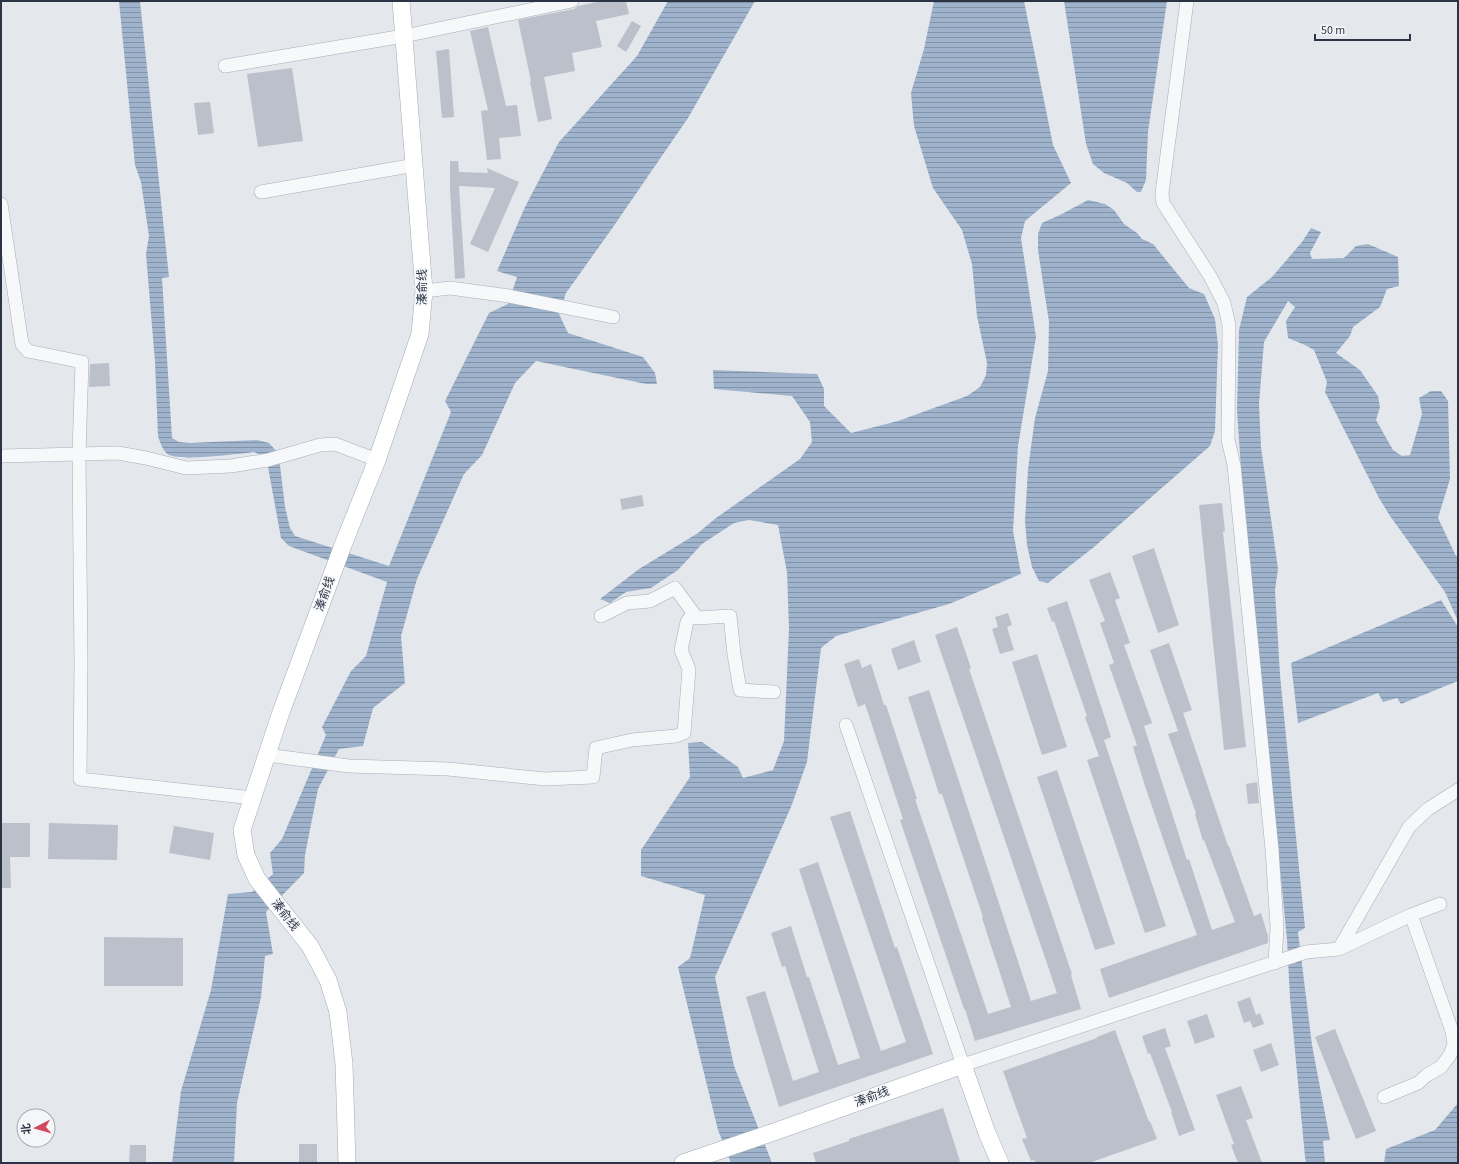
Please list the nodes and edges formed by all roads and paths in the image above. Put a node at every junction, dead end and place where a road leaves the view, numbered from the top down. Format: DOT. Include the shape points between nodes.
graph roads {
  1 [pos="401,1"];
  2 [pos="572,1"];
  3 [pos="1187,1"];
  4 [pos="404,36"];
  5 [pos="225,66"];
  6 [pos="415,166"];
  7 [pos="261,192"];
  8 [pos="1,204"];
  9 [pos="424,291"];
  10 [pos="613,317"];
  11 [pos="79,453"];
  12 [pos="1,456"];
  13 [pos="378,460"];
  14 [pos="693,613"];
  15 [pos="601,616"];
  16 [pos="774,692"];
  17 [pos="846,725"];
  18 [pos="267,754"];
  19 [pos="1458,790"];
  20 [pos="253,798"];
  21 [pos="1440,904"];
  22 [pos="1411,915"];
  23 [pos="1339,948"];
  24 [pos="1279,961"];
  25 [pos="963,1065"];
  26 [pos="1384,1096"];
  27 [pos="347,1163"];
  28 [pos="683,1163"];
  29 [pos="1000,1163"];
  1 -- 4 [label="main road, 溱俞线"];
  2 -- 4 [label="street"];
  3 -- 24 [label="street" via="1162,203 1210,276 1224,303 1229,325 1228,440 1234,465 1271,841"];
  4 -- 5 [label="street"];
  4 -- 6 [label="main road, 溱俞线"];
  6 -- 7 [label="street"];
  6 -- 9 [label="main road, 溱俞线"];
  8 -- 11 [label="street" via="22,344 28,351 82,362"];
  9 -- 10 [label="street" via="450,288 509,296"];
  9 -- 13 [label="main road, 溱俞线" via="420,334"];
  11 -- 12 [label="street"];
  11 -- 13 [label="street" via="118,453 186,468 231,466 268,460 320,445 335,444"];
  11 -- 20 [label="street" via="80,779"];
  13 -- 18 [label="main road, 溱俞线" via="332,574"];
  14 -- 15 [label="street" via="675,588 650,601 627,603"];
  14 -- 16 [label="street" via="697,618 730,616 740,690"];
  14 -- 18 [label="street" via="687,622 681,650 689,669 684,733 596,748 593,777 545,779 448,769 349,766"];
  17 -- 25 [label="street"];
  18 -- 20 [label="main road, 溱俞线"];
  19 -- 23 [label="street" via="1428,809 1409,827"];
  20 -- 27 [label="main road, 溱俞线" via="242,830 246,855 257,879 310,946 328,980 338,1012 344,1064"];
  21 -- 22 [label="street"];
  22 -- 23 [label="street"];
  22 -- 26 [label="street" via="1452,1031 1454,1044 1441,1067 1418,1083"];
  23 -- 24 [label="street" via="1306,952"];
  24 -- 25 [label="street"];
  25 -- 28 [label="main road, 溱俞线"];
  25 -- 29 [label="main road"];
}
